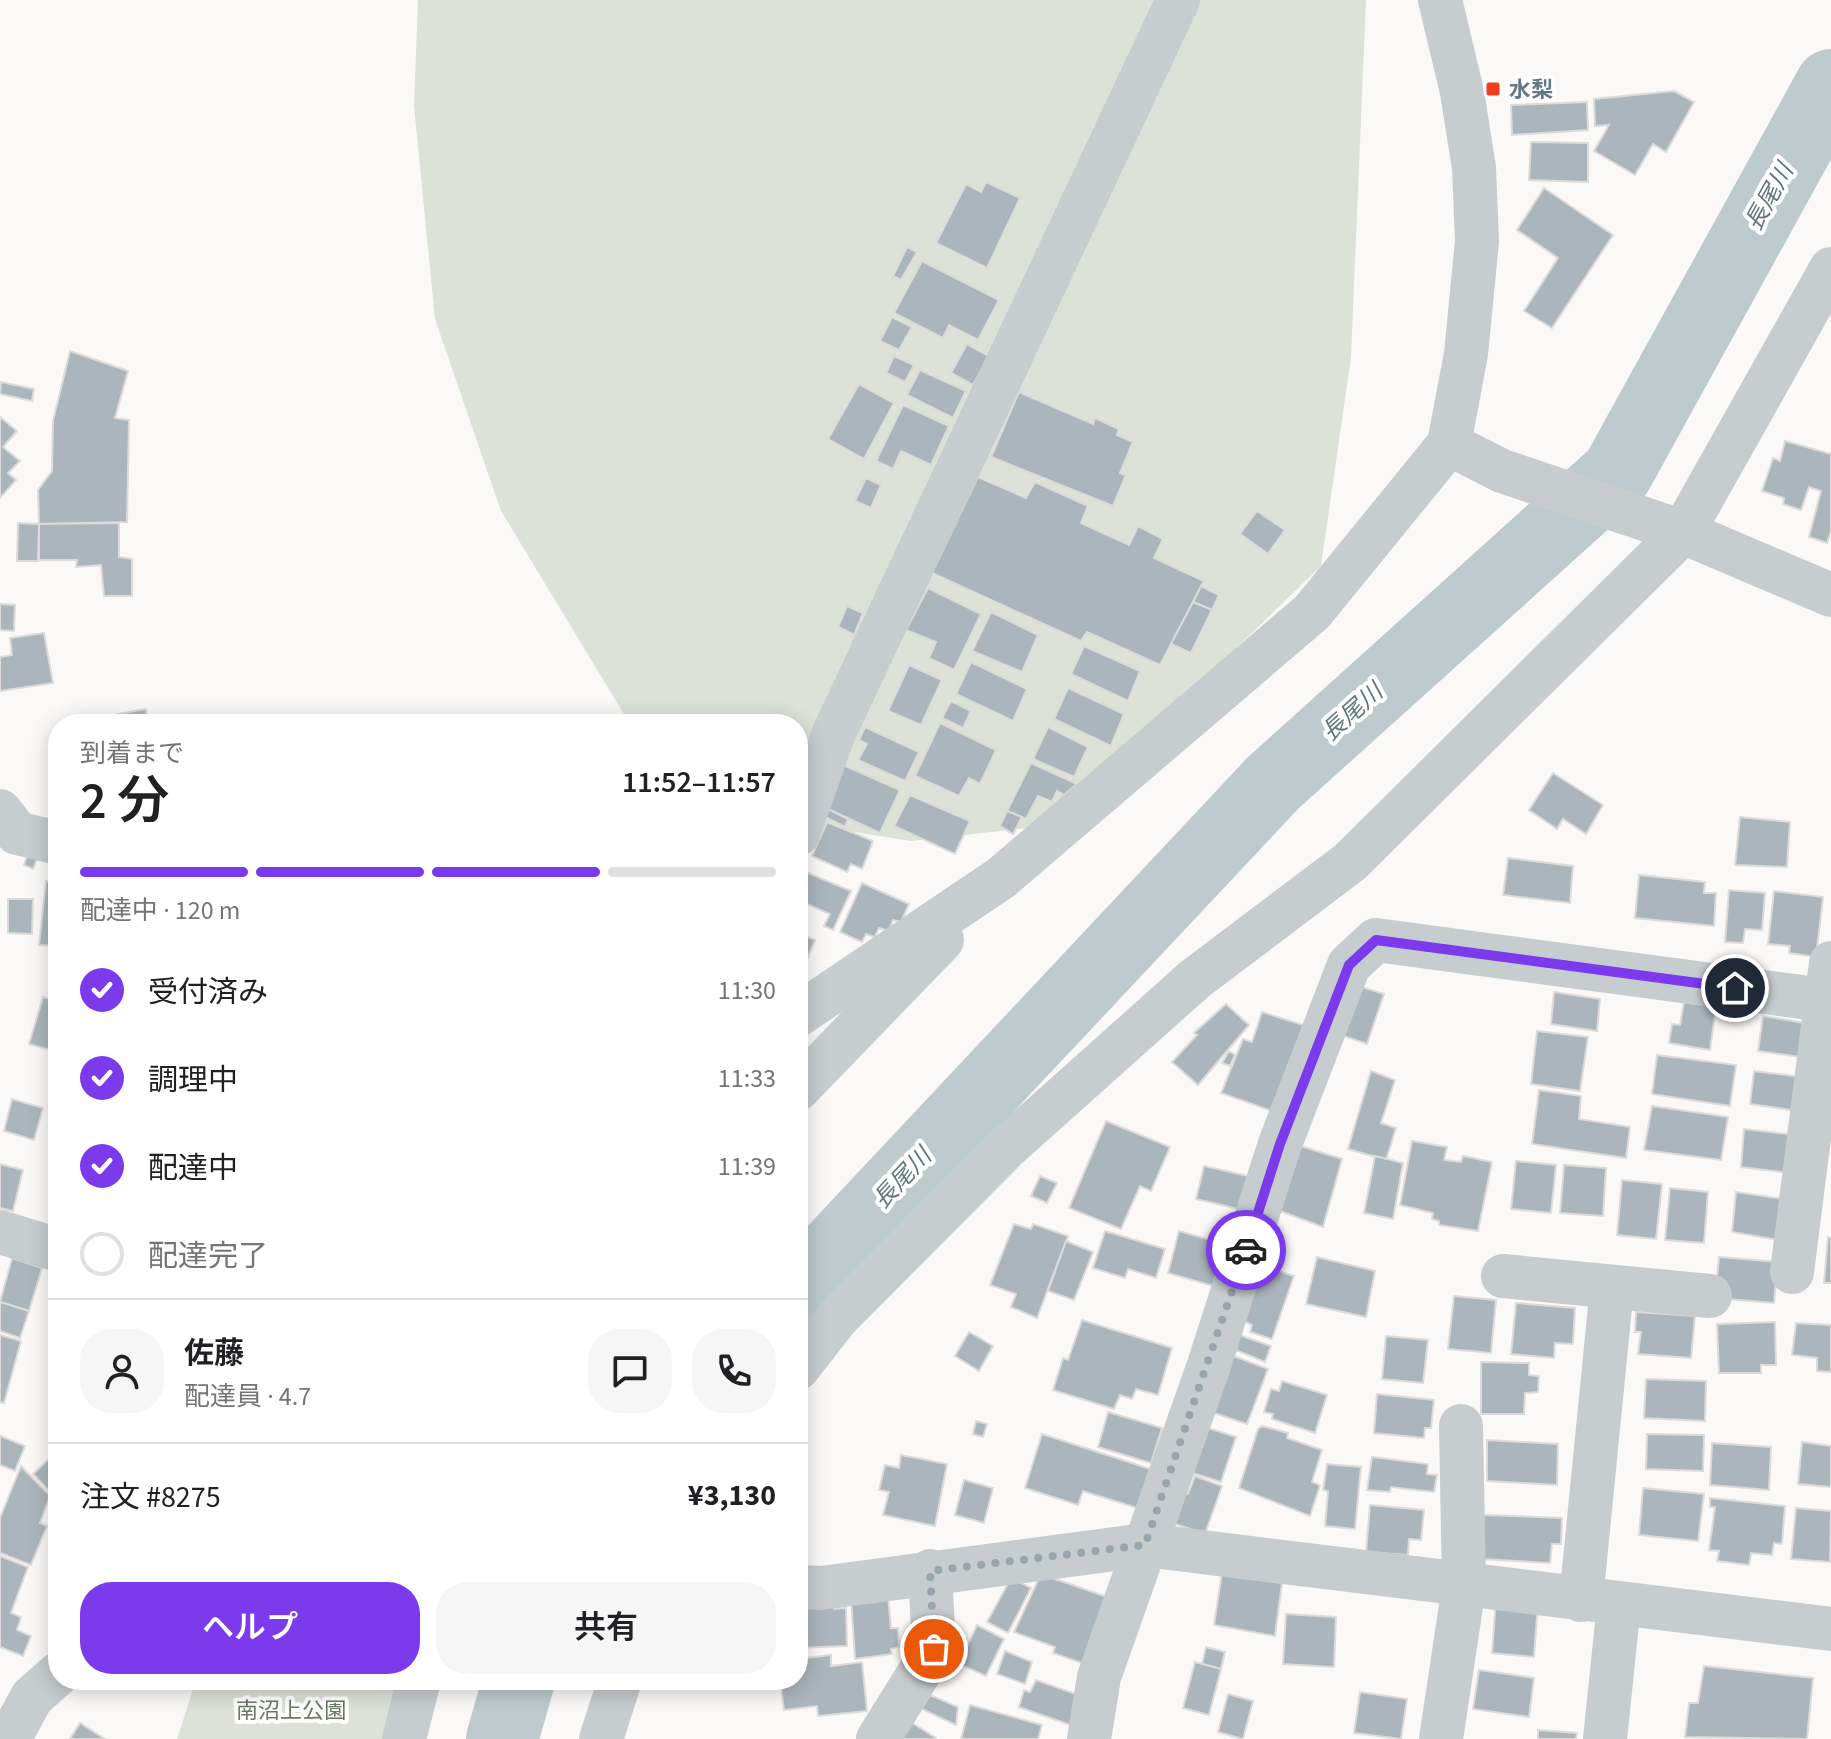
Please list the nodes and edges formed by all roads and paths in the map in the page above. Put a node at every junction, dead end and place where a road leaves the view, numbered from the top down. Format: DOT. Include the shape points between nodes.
graph roads {
  1 [pos="1178,0"];
  2 [pos="1440,0"];
  3 [pos="1831,269"];
  4 [pos="1449,444"];
  5 [pos="1665,526"];
  6 [pos="1831,595"];
  7 [pos="808,806"];
  8 [pos="1001,878"];
  9 [pos="1829,988"];
  10 [pos="808,1008"];
  11 [pos="808,1079"];
  12 [pos="0,1232"];
  13 [pos="48,1247"];
  14 [pos="1792,1272"];
  15 [pos="1503,1276"];
  16 [pos="1612,1287"];
  17 [pos="1710,1296"];
  18 [pos="808,1355"];
  19 [pos="1461,1426"];
  20 [pos="1145,1545"];
  21 [pos="930,1571"];
  22 [pos="1464,1586"];
  23 [pos="808,1587"];
  24 [pos="1600,1602"];
  25 [pos="1831,1629"];
  26 [pos="30,1684"];
  27 [pos="416,1690"];
  28 [pos="617,1690"];
  29 [pos="9,1739"];
  30 [pos="404,1739"];
  31 [pos="601,1739"];
  32 [pos="878,1739"];
  33 [pos="1089,1739"];
  34 [pos="1441,1739"];
  35 [pos="1605,1739"];
  1 -- 7 [label="street" via="833,735"];
  2 -- 4 [label="street" via="1474,168 1477,241 1466,354"];
  3 -- 5 [label="street"];
  4 -- 5 [label="street" via="1502,471"];
  4 -- 8 [label="street" via="1312,612"];
  5 -- 6 [label="street"];
  5 -- 18 [label="street" via="1350,862 1195,979 1007,1147 837,1318"];
  8 -- 10 [label="street"];
  8 -- 11 [label="street"];
  9 -- 14 [label="street"];
  9 -- 20 [label="street" via="1376,940 1349,965 1285,1130"];
  12 -- 13 [label="street"];
  15 -- 16 [label="street"];
  16 -- 17 [label="street"];
  16 -- 24 [label="street"];
  19 -- 22 [label="street"];
  20 -- 21 [label="street"];
  20 -- 22 [label="street"];
  20 -- 33 [label="street" via="1099,1677"];
  21 -- 23 [label="street"];
  21 -- 32 [label="street" via="934,1649"];
  22 -- 24 [label="street"];
  22 -- 34 [label="street"];
  24 -- 25 [label="street"];
  24 -- 35 [label="street"];
  26 -- 29 [label="street"];
  27 -- 30 [label="street"];
  28 -- 31 [label="street"];
}
